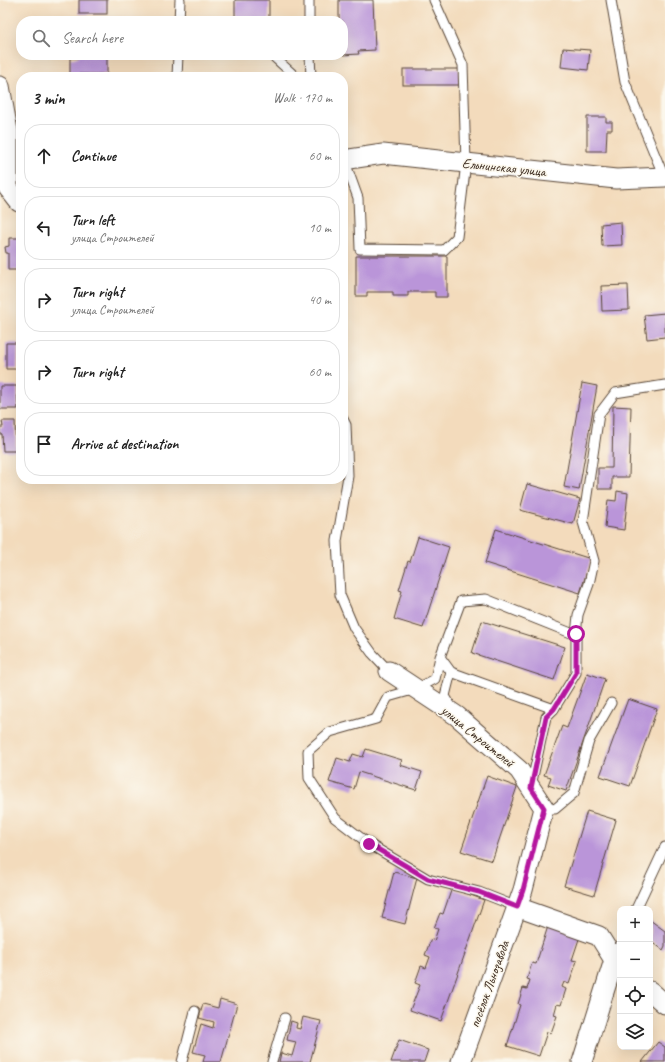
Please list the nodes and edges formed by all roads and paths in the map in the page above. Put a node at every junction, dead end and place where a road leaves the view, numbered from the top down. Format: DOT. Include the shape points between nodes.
graph roads {
  1 [pos="180,0"];
  2 [pos="309,0"];
  3 [pos="434,0"];
  4 [pos="612,0"];
  5 [pos="179,16"];
  6 [pos="309,16"];
  7 [pos="178,60"];
  8 [pos="277,60"];
  9 [pos="310,60"];
  10 [pos="177,72"];
  11 [pos="290,72"];
  12 [pos="311,72"];
  13 [pos="0,86"];
  14 [pos="348,158"];
  15 [pos="466,164"];
  16 [pos="348,170"];
  17 [pos="664,177"];
  18 [pos="16,199"];
  19 [pos="665,385"];
  20 [pos="347,484"];
  21 [pos="576,634"];
  22 [pos="440,657"];
  23 [pos="389,671"];
  24 [pos="451,672"];
  25 [pos="416,689"];
  26 [pos="611,703"];
  27 [pos="554,709"];
  28 [pos="457,716"];
  29 [pos="531,788"];
  30 [pos="544,808"];
  31 [pos="665,847"];
  32 [pos="520,899"];
  33 [pos="637,906"];
  34 [pos="617,956"];
  35 [pos="617,960"];
  36 [pos="653,994"];
  37 [pos="665,1004"];
  38 [pos="195,1011"];
  39 [pos="285,1018"];
  40 [pos="182,1062"];
  41 [pos="272,1062"];
  42 [pos="461,1062"];
  43 [pos="582,1062"];
  1 -- 5 [label="lane"];
  2 -- 6 [label="lane"];
  3 -- 15 [label="lane" via="463,65"];
  4 -- 17 [label="lane" via="625,82"];
  7 -- 10 [label="lane"];
  8 -- 11 [label="lane"];
  9 -- 12 [label="lane"];
  13 -- 18 [label="street" via="8,131 6,190"];
  14 -- 15 [label="street, Ельнинская улица" via="383,154"];
  15 -- 16 [label="lane" via="457,237 444,250 360,249 358,198"];
  15 -- 17 [label="street, Ельнинская улица" via="616,179"];
  19 -- 21 [label="lane" via="615,393 599,414 583,522 594,561 578,616"];
  20 -- 23 [label="lane" via="338,541 340,595 354,628"];
  21 -- 22 [label="lane" via="486,599 461,601"];
  21 -- 27 [label="lane" via="576,673"];
  22 -- 24 [label="lane"];
  22 -- 25 [label="lane" via="435,680"];
  23 -- 25 [label="street, улица Строителей"];
  24 -- 27 [label="lane"];
  24 -- 28 [label="lane" via="445,696"];
  25 -- 28 [label="street, улица Строителей"];
  25 -- 32 [label="lane" via="388,697 376,719 330,732 308,751 309,778 335,818 369,844 428,879"];
  26 -- 30 [label="lane" via="589,741 574,793 555,809"];
  27 -- 29 [label="lane" via="546,717"];
  28 -- 29 [label="street, улица Строителей" via="520,770"];
  29 -- 30 [label="street, улица Строителей"];
  30 -- 32 [label="street"];
  31 -- 33 [label="lane"];
  32 -- 34 [label="street" via="599,936"];
  32 -- 42 [label="street, посёлок Льнозавода"];
  35 -- 43 [label="street"];
  36 -- 37 [label="street"];
  38 -- 40 [label="lane"];
  39 -- 41 [label="lane"];
}
